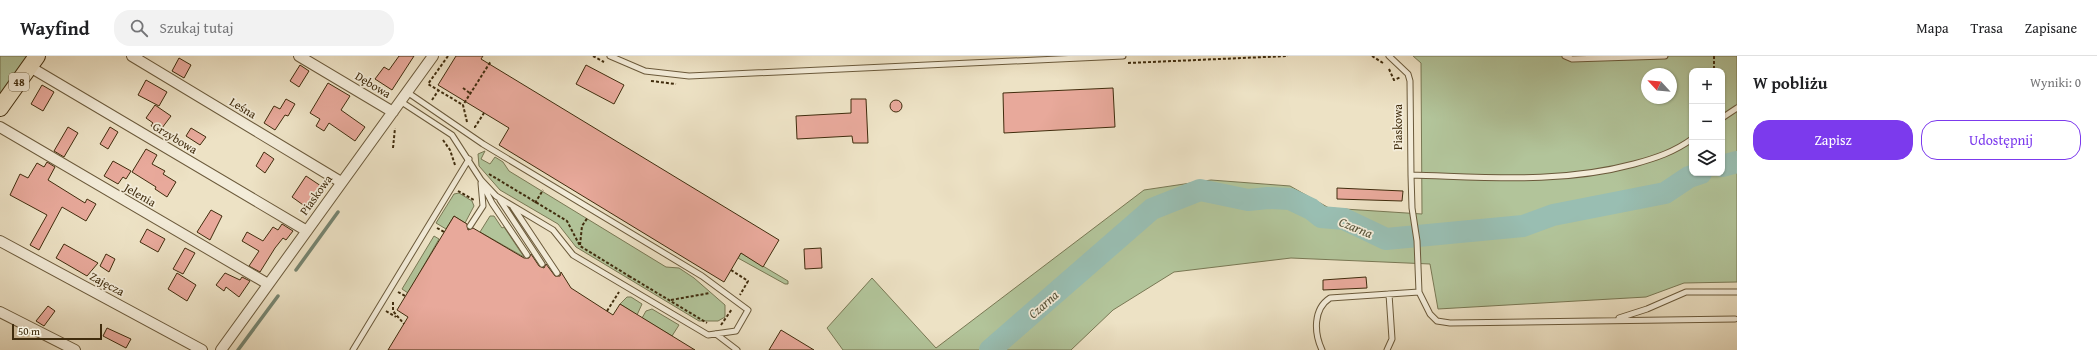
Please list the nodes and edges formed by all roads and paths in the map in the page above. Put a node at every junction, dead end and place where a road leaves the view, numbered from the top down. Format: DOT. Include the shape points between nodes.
graph roads {
  1 [pos="132,56"];
  2 [pos="298,56"];
  3 [pos="448,56"];
  4 [pos="610,56"];
  5 [pos="1123,56"];
  6 [pos="1389,56"];
  7 [pos="1565,56"];
  8 [pos="1664,56"];
  9 [pos="1714,56"];
  10 [pos="430,57"];
  11 [pos="1000,59"];
  12 [pos="34,61"];
  13 [pos="491,61"];
  14 [pos="1714,68"];
  15 [pos="464,88"];
  16 [pos="407,92"];
  17 [pos="471,94"];
  18 [pos="400,101"];
  19 [pos="463,106"];
  20 [pos="0,108"];
  21 [pos="1737,108"];
  22 [pos="393,112"];
  23 [pos="1725,116"];
  24 [pos="467,122"];
  25 [pos="395,126"];
  26 [pos="0,127"];
  27 [pos="442,138"];
  28 [pos="1690,140"];
  29 [pos="393,148"];
  30 [pos="469,159"];
  31 [pos="1411,175"];
  32 [pos="481,180"];
  33 [pos="341,182"];
  34 [pos="454,184"];
  35 [pos="455,194"];
  36 [pos="498,197"];
  37 [pos="483,206"];
  38 [pos="512,206"];
  39 [pos="592,210"];
  40 [pos="441,222"];
  41 [pos="470,226"];
  42 [pos="437,228"];
  43 [pos="307,231"];
  44 [pos="444,232"];
  45 [pos="433,234"];
  46 [pos="0,242"];
  47 [pos="580,246"];
  48 [pos="527,255"];
  49 [pos="542,264"];
  50 [pos="557,273"];
  51 [pos="268,284"];
  52 [pos="401,285"];
  53 [pos="720,290"];
  54 [pos="397,291"];
  55 [pos="1419,292"];
  56 [pos="1737,292"];
  57 [pos="1389,294"];
  58 [pos="395,295"];
  59 [pos="405,296"];
  60 [pos="393,298"];
  61 [pos="670,300"];
  62 [pos="0,312"];
  63 [pos="1735,318"];
  64 [pos="1612,320"];
  65 [pos="404,324"];
  66 [pos="716,334"];
  67 [pos="75,350"];
  68 [pos="202,350"];
  69 [pos="221,350"];
  70 [pos="353,350"];
  71 [pos="737,350"];
  72 [pos="1322,350"];
  73 [pos="1387,350"];
  1 -- 33 [label="street, Leśna"];
  2 -- 22 [label="street, Dębowa"];
  3 -- 19 [label="path" via="428,84"];
  4 -- 11 [label="lane" via="645,71 690,76"];
  5 -- 11 [label="lane"];
  6 -- 31 [label="lane, Piaskowa" via="1408,74 1410,81"];
  7 -- 8 [label="lane" via="1572,60"];
  9 -- 14 [label="path"];
  10 -- 16 [label="street, Piaskowa"];
  12 -- 20 [label="main road, 48"];
  12 -- 43 [label="street, Grzybowa"];
  13 -- 17 [label="path"];
  15 -- 17 [label="path"];
  16 -- 18 [label="street, Piaskowa"];
  16 -- 39 [label="lane" via="483,144"];
  17 -- 19 [label="path"];
  18 -- 22 [label="street, Piaskowa"];
  18 -- 30 [label="lane" via="452,136"];
  19 -- 24 [label="path"];
  21 -- 23 [label="lane"];
  22 -- 33 [label="street, Piaskowa"];
  25 -- 29 [label="path"];
  26 -- 51 [label="street, Jelenia"];
  27 -- 34 [label="path" via="456,164 451,171"];
  28 -- 31 [label="lane" via="1665,156 1605,172 1567,177"];
  30 -- 32 [label="lane"];
  30 -- 34 [label="lane"];
  31 -- 55 [label="lane, Piaskowa"];
  32 -- 36 [label="lane"];
  32 -- 37 [label="lane"];
  32 -- 48 [label="lane" via="492,203"];
  33 -- 43 [label="street, Piaskowa"];
  34 -- 70 [label="lane"];
  35 -- 37 [label="path" via="454,189"];
  36 -- 38 [label="lane"];
  36 -- 49 [label="lane"];
  37 -- 41 [label="lane"];
  38 -- 50 [label="lane"];
  38 -- 66 [label="lane" via="553,230 573,255 708,335"];
  39 -- 47 [label="path" via="582,226"];
  39 -- 53 [label="lane" via="702,276"];
  40 -- 42 [label="path"];
  42 -- 44 [label="path"];
  42 -- 45 [label="path"];
  43 -- 51 [label="street, Piaskowa"];
  46 -- 68 [label="street, Zajęcza"];
  51 -- 69 [label="street, Piaskowa"];
  52 -- 54 [label="path"];
  53 -- 61 [label="path"];
  53 -- 66 [label="lane" via="748,310 736,331"];
  54 -- 58 [label="path"];
  54 -- 59 [label="path"];
  55 -- 57 [label="lane"];
  55 -- 64 [label="lane" via="1430,314 1437,321 1450,324"];
  56 -- 64 [label="lane" via="1686,292 1647,309"];
  57 -- 72 [label="lane" via="1330,298 1323,303 1317,319 1318,343"];
  57 -- 73 [label="lane" via="1392,340"];
  60 -- 65 [label="path" via="393,311"];
  62 -- 67 [label="street"];
  63 -- 64 [label="lane"];
  66 -- 71 [label="lane"];
}
